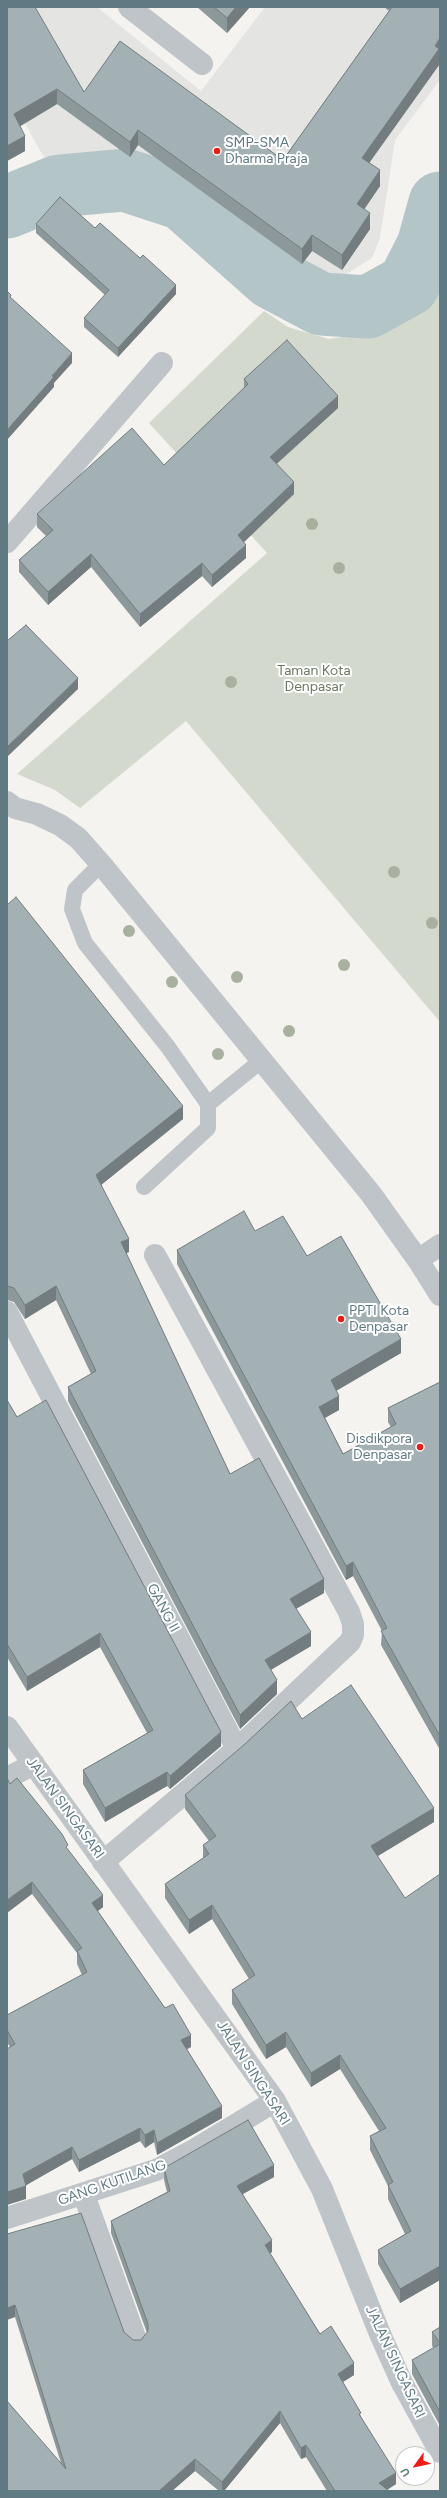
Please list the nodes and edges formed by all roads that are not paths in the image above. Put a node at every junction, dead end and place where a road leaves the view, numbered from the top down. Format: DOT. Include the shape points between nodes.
graph roads {
  1 [pos="129,7"];
  2 [pos="202,64"];
  3 [pos="162,363"];
  4 [pos="7,542"];
  5 [pos="10,807"];
  6 [pos="101,864"];
  7 [pos="262,1060"];
  8 [pos="208,1104"];
  9 [pos="144,1187"];
  10 [pos="440,1245"];
  11 [pos="155,1255"];
  12 [pos="418,1260"];
  13 [pos="440,1295"];
  14 [pos="7,1312"];
  15 [pos="7,1727"];
  16 [pos="237,1750"];
  17 [pos="34,1764"];
  18 [pos="7,1778"];
  19 [pos="103,1862"];
  20 [pos="275,2101"];
  21 [pos="84,2195"];
  22 [pos="7,2218"];
  23 [pos="136,2340"];
  24 [pos="440,2452"];
  1 -- 2 [label="street"];
  3 -- 4 [label="street"];
  5 -- 6 [label="street" via="37,814 60,825 78,838"];
  6 -- 7 [label="street"];
  6 -- 8 [label="lane" via="75,890 72,909 85,943 168,1047"];
  7 -- 8 [label="lane"];
  7 -- 12 [label="street" via="371,1194"];
  8 -- 9 [label="lane" via="208,1128"];
  10 -- 12 [label="street"];
  11 -- 16 [label="street" via="349,1612 353,1624 350,1642"];
  12 -- 13 [label="street"];
  14 -- 16 [label="street, GANG II"];
  15 -- 17 [label="street, JALAN SINGASARI"];
  16 -- 19 [label="street"];
  17 -- 18 [label="street"];
  17 -- 19 [label="street, JALAN SINGASARI"];
  19 -- 20 [label="street, JALAN SINGASARI"];
  20 -- 21 [label="street, GANG KUTILANG" via="156,2170"];
  20 -- 24 [label="street, JALAN SINGASARI" via="322,2189 383,2341 402,2383"];
  21 -- 22 [label="street, GANG KUTILANG"];
  21 -- 23 [label="street"];
}
